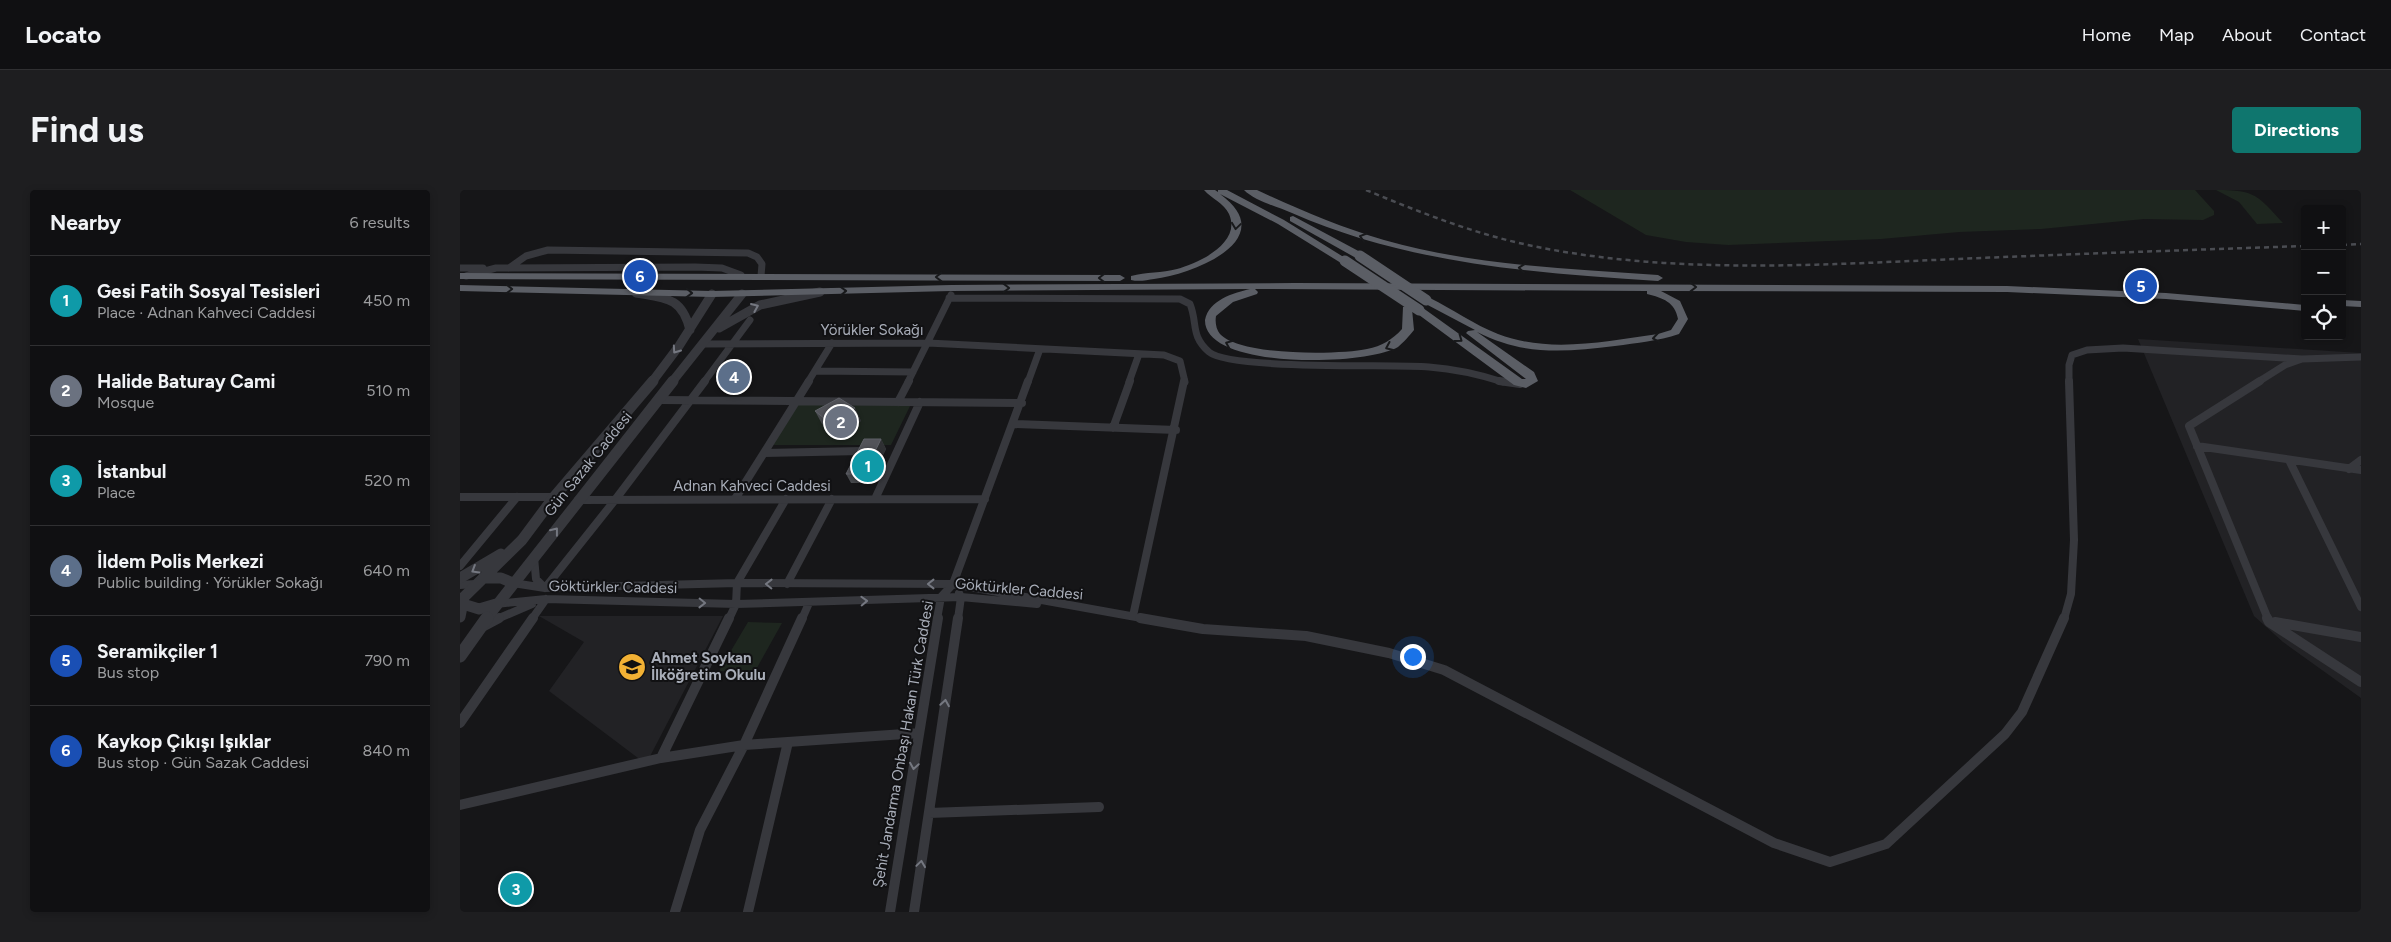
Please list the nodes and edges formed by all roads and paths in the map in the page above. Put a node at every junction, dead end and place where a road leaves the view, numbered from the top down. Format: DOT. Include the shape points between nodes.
graph roads {
  1 [pos="1209,190"];
  2 [pos="1219,190"];
  3 [pos="1236,190"];
  4 [pos="1249,190"];
  5 [pos="1345,261"];
  6 [pos="509,268"];
  7 [pos="462,273"];
  8 [pos="741,276"];
  9 [pos="761,276"];
  10 [pos="1135,278"];
  11 [pos="1658,278"];
  12 [pos="1295,286"];
  13 [pos="1597,287"];
  14 [pos="460,288"];
  15 [pos="632,292"];
  16 [pos="823,292"];
  17 [pos="952,293"];
  18 [pos="712,294"];
  19 [pos="742,294"];
  20 [pos="1426,300"];
  21 [pos="2301,300"];
  22 [pos="2346,303"];
  23 [pos="2361,304"];
  24 [pos="2301,308"];
  25 [pos="2346,311"];
  26 [pos="2361,313"];
  27 [pos="750,320"];
  28 [pos="690,330"];
  29 [pos="713,332"];
  30 [pos="832,343"];
  31 [pos="928,343"];
  32 [pos="703,344"];
  33 [pos="732,344"];
  34 [pos="1040,350"];
  35 [pos="1138,354"];
  36 [pos="2361,357"];
  37 [pos="2302,358"];
  38 [pos="815,371"];
  39 [pos="913,372"];
  40 [pos="1520,384"];
  41 [pos="659,400"];
  42 [pos="690,400"];
  43 [pos="796,401"];
  44 [pos="898,402"];
  45 [pos="920,402"];
  46 [pos="1022,403"];
  47 [pos="1014,424"];
  48 [pos="1113,428"];
  49 [pos="1176,430"];
  50 [pos="2197,446"];
  51 [pos="862,451"];
  52 [pos="764,453"];
  53 [pos="2289,460"];
  54 [pos="2361,460"];
  55 [pos="2349,469"];
  56 [pos="2361,470"];
  57 [pos="460,497"];
  58 [pos="517,497"];
  59 [pos="554,497"];
  60 [pos="735,499"];
  61 [pos="786,499"];
  62 [pos="832,499"];
  63 [pos="875,499"];
  64 [pos="985,499"];
  65 [pos="578,500"];
  66 [pos="615,500"];
  67 [pos="519,543"];
  68 [pos="534,557"];
  69 [pos="460,566"];
  70 [pos="460,578"];
  71 [pos="479,581"];
  72 [pos="513,582"];
  73 [pos="737,583"];
  74 [pos="787,584"];
  75 [pos="953,584"];
  76 [pos="460,585"];
  77 [pos="544,588"];
  78 [pos="942,597"];
  79 [pos="961,597"];
  80 [pos="546,599"];
  81 [pos="809,603"];
  82 [pos="461,604"];
  83 [pos="496,604"];
  84 [pos="736,604"];
  85 [pos="2361,607"];
  86 [pos="1100,610"];
  87 [pos="1133,616"];
  88 [pos="460,617"];
  89 [pos="2269,622"];
  90 [pos="479,629"];
  91 [pos="2361,637"];
  92 [pos="460,656"];
  93 [pos="2361,682"];
  94 [pos="460,723"];
  95 [pos="919,733"];
  96 [pos="788,742"];
  97 [pos="744,745"];
  98 [pos="661,758"];
  99 [pos="460,805"];
  100 [pos="1099,807"];
  101 [pos="929,813"];
  102 [pos="675,912"];
  103 [pos="748,912"];
  104 [pos="890,912"];
  105 [pos="914,912"];
  1 -- 10 [label="highway, one-way" via="1230,206 1237,218 1237,228 1229,245 1191,268"];
  2 -- 5 [label="highway" via="1281,222"];
  3 -- 20 [label="highway, bridge" via="1360,256"];
  11 -- 4 [label="highway, one-way" via="1520,268 1422,252 1331,226"];
  5 -- 12 [label="highway, one-way, bridge" via="1406,309 1410,327 1402,340 1384,350 1360,354 1304,356 1254,351 1225,343 1212,332 1210,316 1229,299 1246,293"];
  5 -- 40 [label="highway, one-way, bridge"];
  6 -- 7 [label="street"];
  6 -- 8 [label="street" via="722,268"];
  6 -- 9 [label="street" via="523,257 548,250 748,253 762,264"];
  7 -- 8 [label="highway"];
  8 -- 9 [label="highway"];
  8 -- 18 [label="highway" via="719,282"];
  8 -- 19 [label="highway" via="751,278 753,282"];
  10 -- 9 [label="highway, one-way"];
  10 -- 11 [label="highway"];
  11 -- 21 [label="highway" via="2068,283"];
  12 -- 13 [label="highway"];
  17 -- 12 [label="highway, one-way"];
  13 -- 20 [label="highway, one-way" via="1664,294 1679,307 1682,325 1673,333 1660,337 1564,349 1538,348 1494,336"];
  13 -- 24 [label="highway, one-way" via="2017,289 2166,296"];
  14 -- 15 [label="highway, one-way"];
  15 -- 18 [label="highway, one-way"];
  15 -- 28 [label="street" via="679,304 686,313"];
  16 -- 17 [label="highway, one-way"];
  16 -- 19 [label="highway"];
  29 -- 16 [label="street, one-way" via="760,305"];
  17 -- 31 [label="street"];
  17 -- 40 [label="street" via="1180,299 1190,304 1193,311 1195,335 1217,357 1257,363 1428,367 1472,372"];
  18 -- 19 [label="highway"];
  18 -- 28 [label="street, Gün Sazak Caddesi"];
  19 -- 29 [label="street, Gün Sazak Caddesi"];
  20 -- 40 [label="highway" via="1533,378 1531,383"];
  22 -- 23 [label="highway"];
  25 -- 26 [label="highway"];
  27 -- 33 [label="street"];
  28 -- 59 [label="street, Gün Sazak Caddesi, one-way" via="656,378"];
  29 -- 32 [label="street, Gün Sazak Caddesi"];
  30 -- 31 [label="street, Yörükler Sokağı"];
  30 -- 33 [label="street, Yörükler Sokağı"];
  30 -- 38 [label="street"];
  31 -- 34 [label="street, Yörükler Sokağı"];
  31 -- 39 [label="street"];
  32 -- 33 [label="street, Yörükler Sokağı"];
  32 -- 41 [label="street, Gün Sazak Caddesi"];
  33 -- 42 [label="street"];
  34 -- 35 [label="street, Yörükler Sokağı"];
  34 -- 46 [label="street, Şehit Jandarma Onbaşı Hakan Türk Caddesi"];
  35 -- 48 [label="street"];
  35 -- 49 [label="street, Yörükler Sokağı" via="1164,355 1180,361 1185,383"];
  36 -- 37 [label="street"];
  37 -- 50 [label="street" via="2285,365 2189,426"];
  37 -- 87 [label="street" via="2123,348 2087,350 2072,355 2069,365 2074,540 2071,594 2063,623 2022,712 2005,734 1886,844 1830,862 1774,842 1444,670 1390,653 1306,636 1203,630"];
  38 -- 39 [label="street"];
  38 -- 43 [label="street"];
  39 -- 44 [label="street"];
  41 -- 42 [label="street"];
  41 -- 65 [label="street, Gün Sazak Caddesi"];
  42 -- 43 [label="street"];
  42 -- 66 [label="street"];
  43 -- 44 [label="street"];
  43 -- 52 [label="street"];
  44 -- 45 [label="street"];
  45 -- 46 [label="street"];
  45 -- 63 [label="street"];
  46 -- 47 [label="street, Şehit Jandarma Onbaşı Hakan Türk Caddesi"];
  47 -- 48 [label="street"];
  47 -- 64 [label="street, Şehit Jandarma Onbaşı Hakan Türk Caddesi"];
  48 -- 49 [label="street"];
  49 -- 87 [label="street"];
  50 -- 53 [label="street"];
  50 -- 89 [label="street"];
  51 -- 52 [label="street"];
  52 -- 60 [label="street"];
  53 -- 55 [label="street"];
  53 -- 85 [label="street"];
  54 -- 55 [label="street"];
  55 -- 56 [label="street"];
  57 -- 58 [label="street"];
  58 -- 59 [label="street"];
  58 -- 69 [label="street"];
  59 -- 67 [label="street, Gün Sazak Caddesi"];
  60 -- 61 [label="street, Adnan Kahveci Caddesi"];
  60 -- 66 [label="street, Adnan Kahveci Caddesi"];
  61 -- 62 [label="street, Adnan Kahveci Caddesi"];
  61 -- 73 [label="street"];
  62 -- 63 [label="street, Adnan Kahveci Caddesi"];
  62 -- 74 [label="street"];
  63 -- 64 [label="street, Adnan Kahveci Caddesi"];
  64 -- 75 [label="street, Şehit Jandarma Onbaşı Hakan Türk Caddesi"];
  65 -- 66 [label="street, Adnan Kahveci Caddesi"];
  68 -- 65 [label="street, Gün Sazak Caddesi, one-way"];
  66 -- 77 [label="street"];
  67 -- 70 [label="street, one-way"];
  67 -- 71 [label="street, Gün Sazak Caddesi"];
  68 -- 72 [label="street, Gün Sazak Caddesi"];
  68 -- 77 [label="street" via="536,579"];
  71 -- 72 [label="street" via="501,578"];
  71 -- 76 [label="street"];
  71 -- 82 [label="street, Gün Sazak Caddesi"];
  72 -- 77 [label="street, Göktürkler Caddesi"];
  72 -- 83 [label="street, Gün Sazak Caddesi"];
  74 -- 73 [label="street, Göktürkler Caddesi, one-way"];
  73 -- 77 [label="street, Göktürkler Caddesi"];
  73 -- 84 [label="street"];
  75 -- 74 [label="street, Göktürkler Caddesi, one-way"];
  75 -- 78 [label="street, Şehit Jandarma Onbaşı Hakan Türk Caddesi"];
  75 -- 79 [label="street"];
  75 -- 86 [label="street, Göktürkler Caddesi"];
  78 -- 79 [label="street, Göktürkler Caddesi"];
  81 -- 78 [label="street, Göktürkler Caddesi, one-way"];
  78 -- 95 [label="street, Şehit Jandarma Onbaşı Hakan Türk Caddesi"];
  79 -- 86 [label="street, Göktürkler Caddesi"];
  101 -- 79 [label="street, one-way"];
  80 -- 83 [label="street, Göktürkler Caddesi"];
  80 -- 84 [label="street, Göktürkler Caddesi, one-way"];
  80 -- 90 [label="street" via="506,613"];
  80 -- 94 [label="street"];
  81 -- 84 [label="street, Göktürkler Caddesi"];
  81 -- 97 [label="street"];
  82 -- 83 [label="street" via="470,609 484,609"];
  82 -- 88 [label="street, Gün Sazak Caddesi"];
  83 -- 90 [label="street, Gün Sazak Caddesi"];
  84 -- 98 [label="street"];
  86 -- 87 [label="street"];
  89 -- 91 [label="street"];
  89 -- 93 [label="street"];
  90 -- 92 [label="street, Gün Sazak Caddesi"];
  95 -- 96 [label="street"];
  95 -- 104 [label="street, Şehit Jandarma Onbaşı Hakan Türk Caddesi, one-way"];
  96 -- 97 [label="street"];
  96 -- 103 [label="street"];
  97 -- 98 [label="street"];
  97 -- 102 [label="street" via="700,830"];
  98 -- 99 [label="street"];
  100 -- 101 [label="street"];
  105 -- 101 [label="street, one-way"];
}
